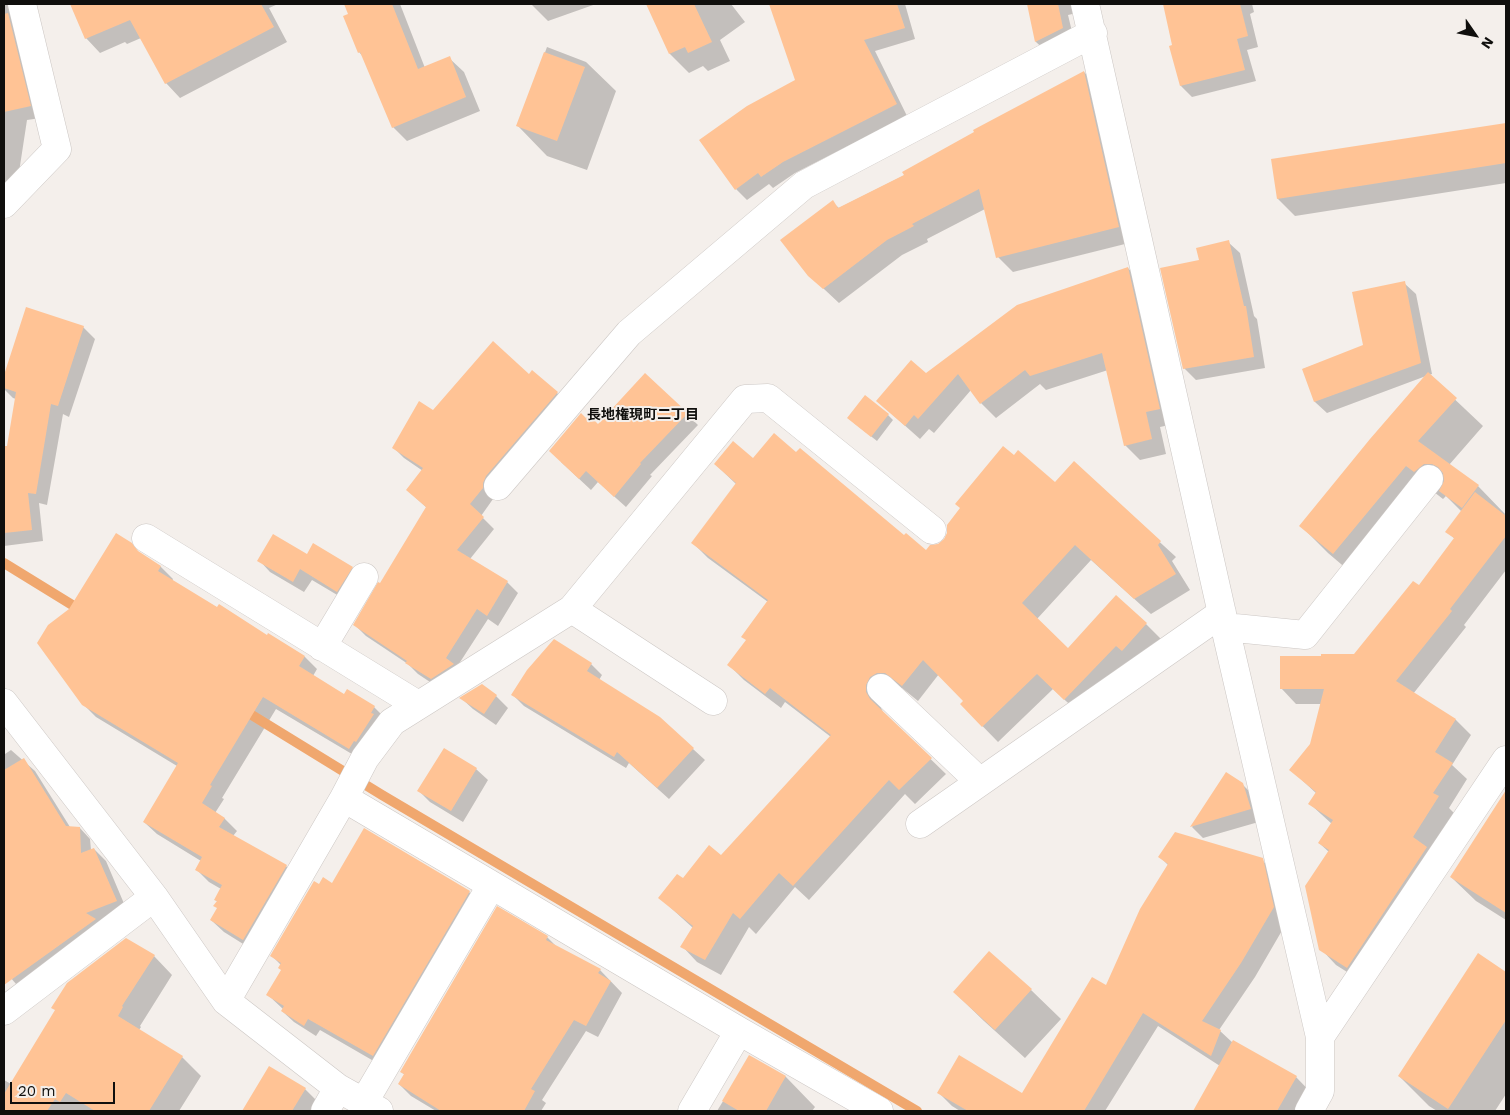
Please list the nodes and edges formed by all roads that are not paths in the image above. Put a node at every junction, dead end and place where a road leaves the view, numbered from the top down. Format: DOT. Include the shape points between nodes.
graph roads {
  1 [pos="22,4"];
  2 [pos="1085,4"];
  3 [pos="1093,33"];
  4 [pos="4,204"];
  5 [pos="1429,479"];
  6 [pos="498,486"];
  7 [pos="932,530"];
  8 [pos="146,538"];
  9 [pos="364,577"];
  10 [pos="572,609"];
  11 [pos="1224,620"];
  12 [pos="322,647"];
  13 [pos="880,688"];
  14 [pos="713,701"];
  15 [pos="4,703"];
  16 [pos="418,705"];
  17 [pos="1506,760"];
  18 [pos="980,782"];
  19 [pos="344,798"];
  20 [pos="920,824"];
  21 [pos="491,886"];
  22 [pos="154,897"];
  23 [pos="226,1001"];
  24 [pos="4,1011"];
  25 [pos="739,1031"];
  26 [pos="1320,1037"];
  27 [pos="338,1088"];
  28 [pos="372,1107"];
  29 [pos="325,1111"];
  30 [pos="692,1111"];
  31 [pos="878,1111"];
  32 [pos="1309,1111"];
  1 -- 4 [label="street" via="57,149"];
  2 -- 3 [label="street"];
  3 -- 6 [label="street" via="804,185 629,334"];
  3 -- 11 [label="street"];
  5 -- 11 [label="street" via="1305,635"];
  7 -- 10 [label="street" via="768,398 745,398"];
  8 -- 12 [label="street"];
  9 -- 12 [label="street"];
  10 -- 14 [label="street"];
  10 -- 16 [label="street"];
  11 -- 18 [label="street"];
  11 -- 26 [label="street"];
  12 -- 16 [label="street"];
  13 -- 18 [label="street"];
  15 -- 22 [label="street"];
  16 -- 19 [label="street" via="392,722 365,758"];
  17 -- 26 [label="street"];
  18 -- 20 [label="street"];
  19 -- 21 [label="street"];
  19 -- 23 [label="street"];
  21 -- 25 [label="street"];
  21 -- 28 [label="street"];
  22 -- 23 [label="street"];
  22 -- 24 [label="street"];
  23 -- 27 [label="street"];
  25 -- 30 [label="street"];
  25 -- 31 [label="street"];
  26 -- 32 [label="street" via="1320,1091"];
  27 -- 28 [label="street"];
  27 -- 29 [label="street"];
}
